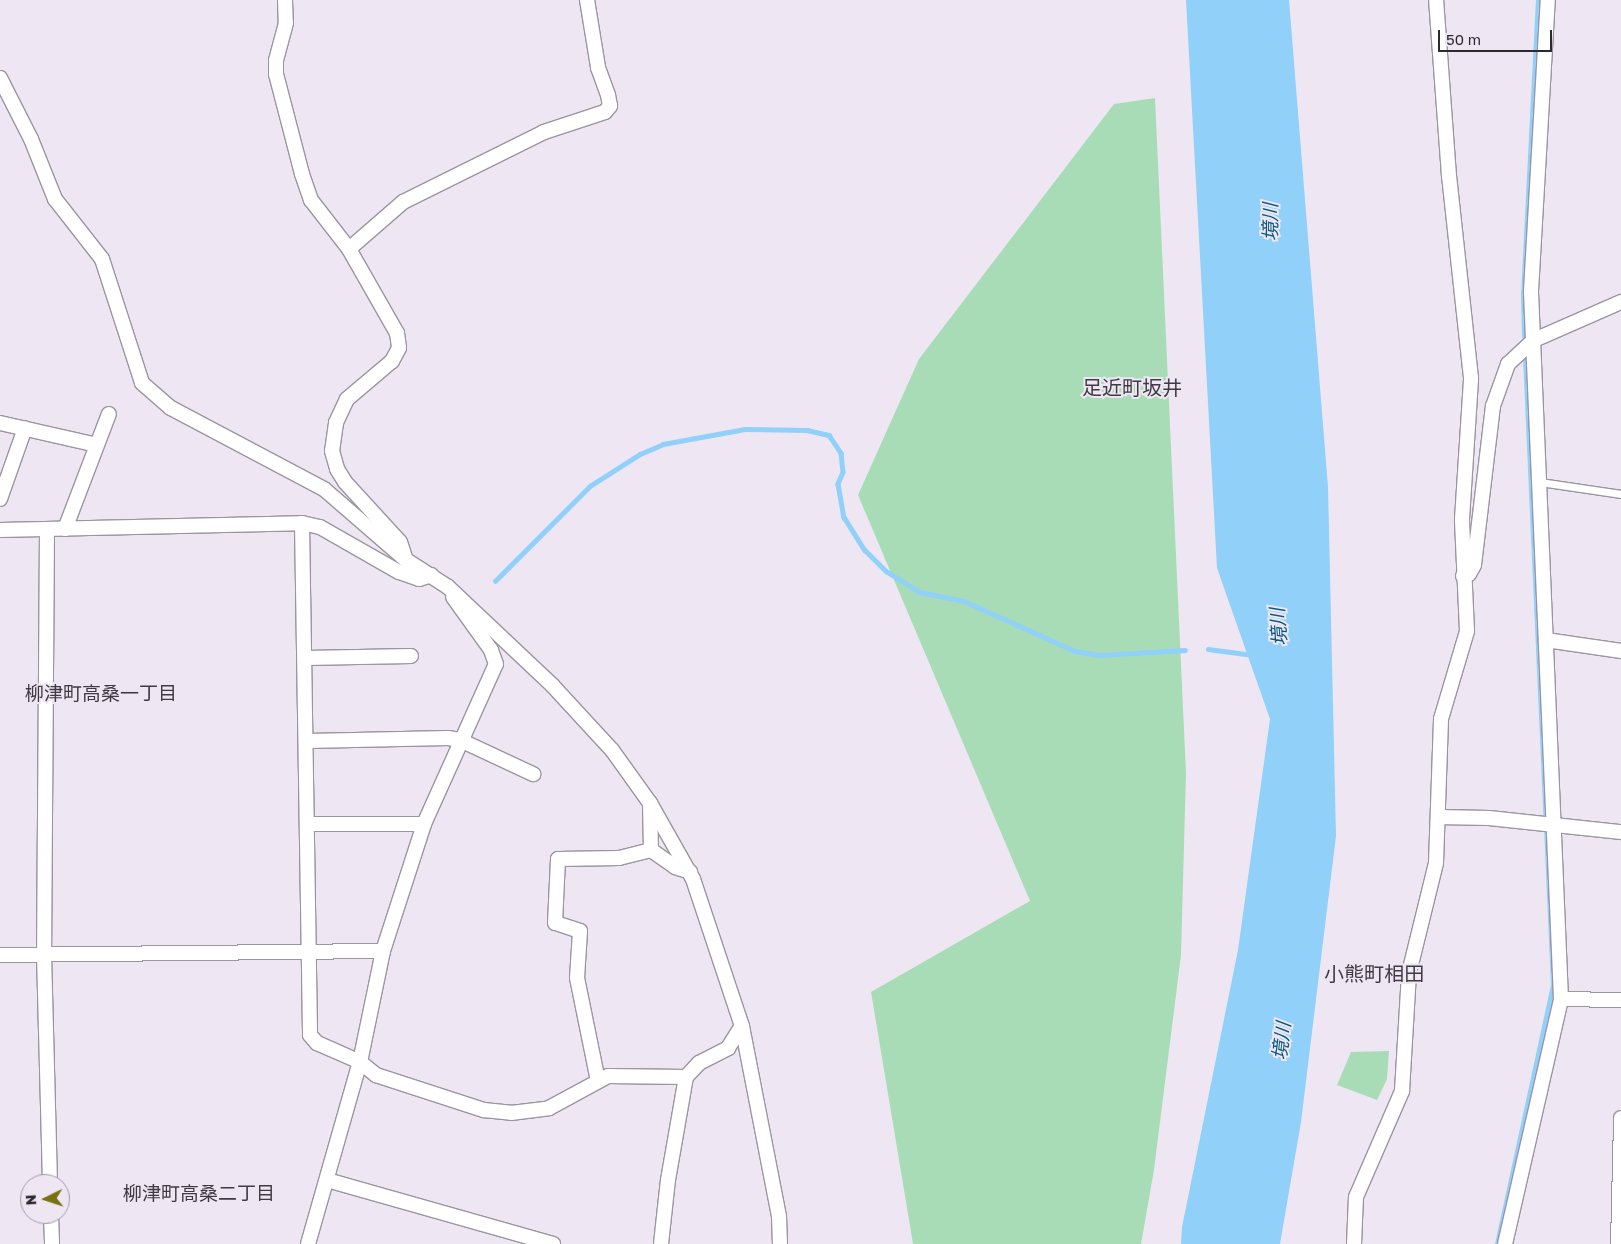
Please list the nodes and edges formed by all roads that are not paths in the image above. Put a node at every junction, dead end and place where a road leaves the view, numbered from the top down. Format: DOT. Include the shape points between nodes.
graph roads {
  1 [pos="285,0"];
  2 [pos="587,0"];
  3 [pos="1436,0"];
  4 [pos="1548,0"];
  5 [pos="0,78"];
  6 [pos="349,249"];
  7 [pos="1621,302"];
  8 [pos="1534,340"];
  9 [pos="109,414"];
  10 [pos="0,423"];
  11 [pos="25,428"];
  12 [pos="97,445"];
  13 [pos="1540,482"];
  14 [pos="1621,494"];
  15 [pos="0,499"];
  16 [pos="302,523"];
  17 [pos="65,529"];
  18 [pos="0,530"];
  19 [pos="47,530"];
  20 [pos="406,560"];
  21 [pos="431,575"];
  22 [pos="1463,576"];
  23 [pos="448,587"];
  24 [pos="1546,640"];
  25 [pos="1621,651"];
  26 [pos="411,656"];
  27 [pos="305,658"];
  28 [pos="460,740"];
  29 [pos="307,741"];
  30 [pos="533,774"];
  31 [pos="650,803"];
  32 [pos="1438,817"];
  33 [pos="307,824"];
  34 [pos="424,824"];
  35 [pos="1548,824"];
  36 [pos="1621,832"];
  37 [pos="651,850"];
  38 [pos="690,872"];
  39 [pos="310,951"];
  40 [pos="383,951"];
  41 [pos="44,954"];
  42 [pos="0,955"];
  43 [pos="1561,999"];
  44 [pos="1621,1000"];
  45 [pos="742,1026"];
  46 [pos="360,1062"];
  47 [pos="686,1076"];
  48 [pos="598,1081"];
  49 [pos="1621,1118"];
  50 [pos="50,1174"];
  51 [pos="327,1180"];
  52 [pos="51,1224"];
  53 [pos="52,1244"];
  54 [pos="308,1244"];
  55 [pos="553,1244"];
  56 [pos="660,1244"];
  57 [pos="780,1244"];
  58 [pos="1354,1244"];
  59 [pos="1506,1244"];
  60 [pos="1618,1244"];
  1 -- 6 [label="street" via="286,23 276,61 276,74 311,200"];
  2 -- 6 [label="street" via="598,67 610,106 605,112 544,132 403,202"];
  3 -- 22 [label="street" via="1449,176 1471,378 1464,482"];
  4 -- 8 [label="street" via="1531,291"];
  5 -- 20 [label="street" via="31,139 55,198 102,260 142,384 171,408 324,489"];
  6 -- 20 [label="street" via="397,333 399,348 392,361 347,399 336,423 332,451 336,469 400,542"];
  7 -- 8 [label="street"];
  8 -- 13 [label="street"];
  8 -- 22 [label="street" via="1508,364 1497,389 1474,564 1469,574"];
  9 -- 12 [label="street"];
  10 -- 11 [label="street"];
  11 -- 12 [label="street"];
  11 -- 15 [label="street"];
  12 -- 17 [label="street"];
  13 -- 14 [label="lane"];
  13 -- 24 [label="street"];
  16 -- 17 [label="street"];
  16 -- 21 [label="street" via="320,527 399,572 419,579"];
  16 -- 27 [label="street"];
  17 -- 19 [label="street"];
  18 -- 19 [label="street"];
  19 -- 41 [label="street"];
  20 -- 21 [label="street"];
  21 -- 23 [label="street"];
  22 -- 32 [label="street" via="1467,631 1443,701"];
  23 -- 28 [label="street" via="496,664"];
  23 -- 31 [label="street" via="552,685 612,750"];
  24 -- 25 [label="street"];
  24 -- 35 [label="street"];
  26 -- 27 [label="street"];
  27 -- 29 [label="street"];
  28 -- 29 [label="street"];
  28 -- 30 [label="street"];
  28 -- 34 [label="street"];
  29 -- 33 [label="street"];
  31 -- 37 [label="street"];
  31 -- 38 [label="street"];
  32 -- 35 [label="street"];
  32 -- 58 [label="street" via="1436,863 1409,973 1402,1091 1356,1197"];
  33 -- 34 [label="street"];
  33 -- 39 [label="street"];
  34 -- 40 [label="street"];
  35 -- 36 [label="street"];
  35 -- 43 [label="street"];
  37 -- 38 [label="street" via="675,867"];
  37 -- 48 [label="street" via="619,858 558,859 555,923 580,931 578,978"];
  38 -- 45 [label="street"];
  39 -- 40 [label="street"];
  39 -- 41 [label="street"];
  39 -- 46 [label="street" via="310,1035 317,1043"];
  40 -- 46 [label="street"];
  41 -- 42 [label="street"];
  41 -- 50 [label="street"];
  43 -- 44 [label="street"];
  43 -- 59 [label="street"];
  45 -- 47 [label="street" via="728,1048 699,1063"];
  45 -- 57 [label="street" via="779,1216"];
  46 -- 48 [label="street" via="376,1075 484,1110 511,1113 549,1108"];
  46 -- 51 [label="street"];
  47 -- 48 [label="street" via="608,1076"];
  47 -- 56 [label="street"];
  49 -- 60 [label="street"];
  51 -- 54 [label="street"];
  51 -- 55 [label="street"];
  52 -- 53 [label="street"];
}
